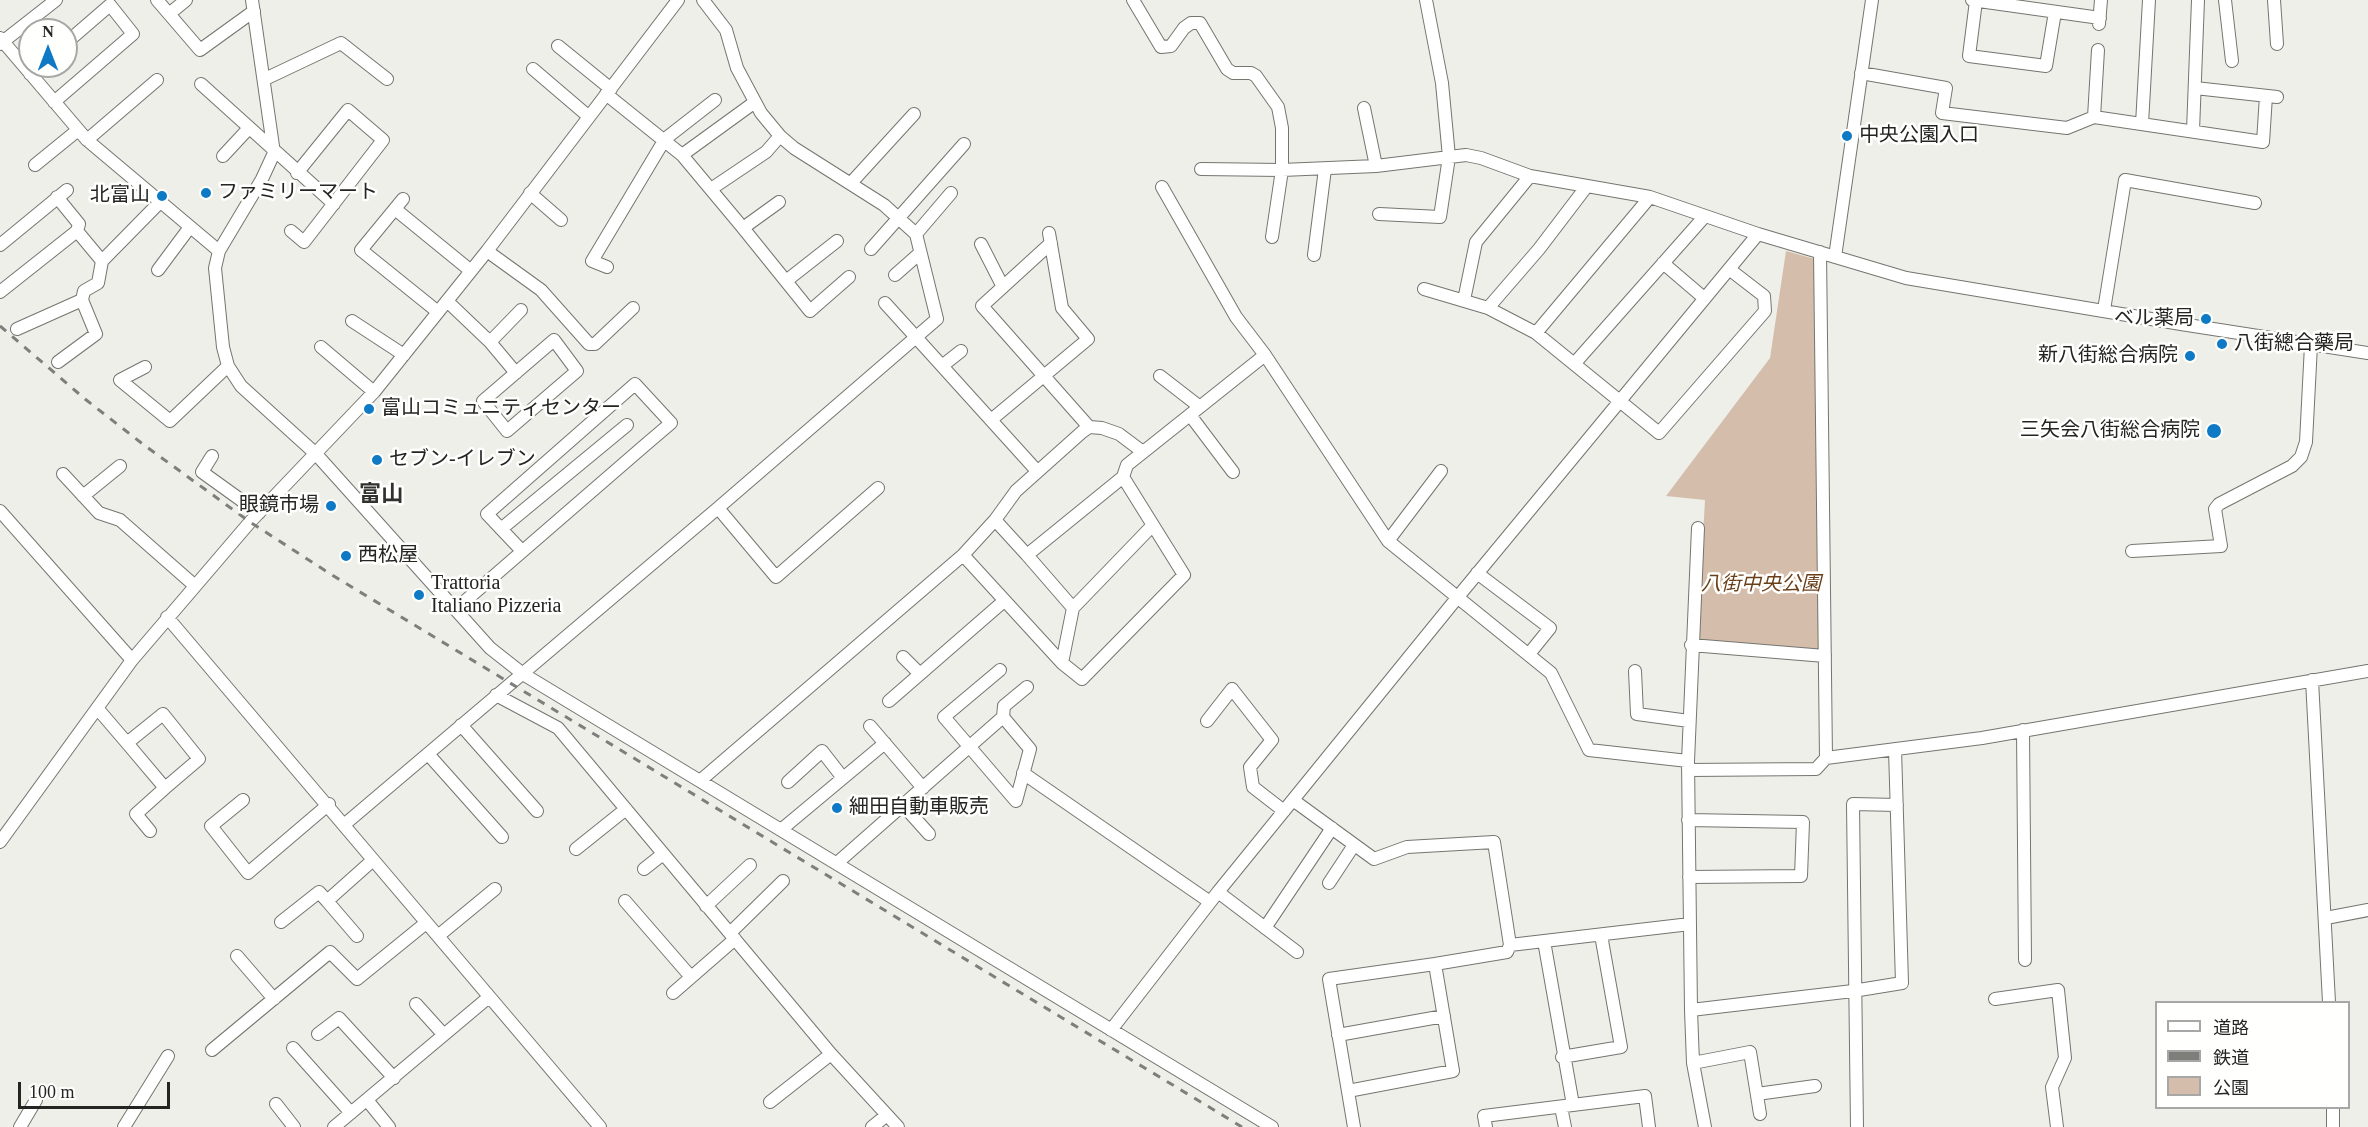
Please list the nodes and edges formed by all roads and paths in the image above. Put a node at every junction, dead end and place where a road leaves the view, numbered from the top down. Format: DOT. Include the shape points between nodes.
graph roads {
  1 [pos="56,0"];
  2 [pos="157,0"];
  3 [pos="186,0"];
  4 [pos="678,0"];
  5 [pos="703,0"];
  6 [pos="1133,0"];
  7 [pos="1426,0"];
  8 [pos="1872,0"];
  9 [pos="1974,0"];
  10 [pos="2101,0"];
  11 [pos="2150,0"];
  12 [pos="2198,0"];
  13 [pos="2225,0"];
  14 [pos="2274,0"];
  15 [pos="253,5"];
  16 [pos="2055,12"];
  17 [pos="169,14"];
  18 [pos="78,33"];
  19 [pos="1,42"];
  20 [pos="2277,44"];
  21 [pos="558,46"];
  22 [pos="2098,50"];
  23 [pos="18,56"];
  24 [pos="2232,61"];
  25 [pos="533,69"];
  26 [pos="1861,74"];
  27 [pos="40,78"];
  28 [pos="265,79"];
  29 [pos="387,79"];
  30 [pos="157,80"];
  31 [pos="201,84"];
  32 [pos="2195,88"];
  33 [pos="609,92"];
  34 [pos="715,99"];
  35 [pos="54,102"];
  36 [pos="755,102"];
  37 [pos="1364,108"];
  38 [pos="914,114"];
  39 [pos="588,116"];
  40 [pos="2094,117"];
  41 [pos="2142,124"];
  42 [pos="249,128"];
  43 [pos="78,130"];
  44 [pos="2193,132"];
  45 [pos="780,136"];
  46 [pos="665,139"];
  47 [pos="87,140"];
  48 [pos="964,144"];
  49 [pos="274,153"];
  50 [pos="682,155"];
  51 [pos="223,156"];
  52 [pos="1449,157"];
  53 [pos="35,165"];
  54 [pos="1377,166"];
  55 [pos="1201,169"];
  56 [pos="1325,169"];
  57 [pos="1282,170"];
  58 [pos="297,172"];
  59 [pos="1530,176"];
  60 [pos="851,183"];
  61 [pos="1162,186"];
  62 [pos="1587,186"];
  63 [pos="711,189"];
  64 [pos="530,193"];
  65 [pos="951,193"];
  66 [pos="1650,197"];
  67 [pos="403,199"];
  68 [pos="160,202"];
  69 [pos="778,202"];
  70 [pos="2255,203"];
  71 [pos="334,204"];
  72 [pos="395,209"];
  73 [pos="1379,214"];
  74 [pos="1705,216"];
  75 [pos="898,218"];
  76 [pos="561,220"];
  77 [pos="190,227"];
  78 [pos="743,228"];
  79 [pos="77,231"];
  80 [pos="291,231"];
  81 [pos="916,234"];
  82 [pos="1758,234"];
  83 [pos="1272,237"];
  84 [pos="837,241"];
  85 [pos="981,244"];
  86 [pos="0,245"];
  87 [pos="871,249"];
  88 [pos="219,251"];
  89 [pos="487,251"];
  90 [pos="1820,252"];
  91 [pos="920,253"];
  92 [pos="1314,255"];
  93 [pos="1835,257"];
  94 [pos="102,261"];
  95 [pos="1663,262"];
  96 [pos="607,267"];
  97 [pos="1729,269"];
  98 [pos="158,270"];
  99 [pos="471,271"];
  100 [pos="895,275"];
  101 [pos="849,277"];
  102 [pos="786,281"];
  103 [pos="1003,287"];
  104 [pos="1424,289"];
  105 [pos="0,292"];
  106 [pos="1704,298"];
  107 [pos="82,300"];
  108 [pos="1464,300"];
  109 [pos="447,301"];
  110 [pos="885,303"];
  111 [pos="633,308"];
  112 [pos="1488,308"];
  113 [pos="520,310"];
  114 [pos="2104,310"];
  115 [pos="438,312"];
  116 [pos="352,321"];
  117 [pos="17,329"];
  118 [pos="1536,333"];
  119 [pos="918,338"];
  120 [pos="490,342"];
  121 [pos="2312,345"];
  122 [pos="321,347"];
  123 [pos="961,351"];
  124 [pos="2368,352"];
  125 [pos="404,355"];
  126 [pos="1265,355"];
  127 [pos="57,362"];
  128 [pos="1574,364"];
  129 [pos="228,366"];
  130 [pos="942,366"];
  131 [pos="145,367"];
  132 [pos="516,373"];
  133 [pos="1160,376"];
  134 [pos="1045,377"];
  135 [pos="374,392"];
  136 [pos="1619,400"];
  137 [pos="1195,411"];
  138 [pos="992,420"];
  139 [pos="627,425"];
  140 [pos="1089,428"];
  141 [pos="1143,452"];
  142 [pos="316,454"];
  143 [pos="212,456"];
  144 [pos="120,466"];
  145 [pos="1037,471"];
  146 [pos="1441,471"];
  147 [pos="1233,472"];
  148 [pos="63,474"];
  149 [pos="1123,477"];
  150 [pos="878,488"];
  151 [pos="83,496"];
  152 [pos="718,508"];
  153 [pos="0,512"];
  154 [pos="259,513"];
  155 [pos="995,520"];
  156 [pos="1152,526"];
  157 [pos="1698,528"];
  158 [pos="501,529"];
  159 [pos="1388,541"];
  160 [pos="2132,551"];
  161 [pos="522,552"];
  162 [pos="963,555"];
  163 [pos="1028,555"];
  164 [pos="1477,573"];
  165 [pos="194,585"];
  166 [pos="1457,598"];
  167 [pos="1004,601"];
  168 [pos="457,608"];
  169 [pos="1073,608"];
  170 [pos="167,617"];
  171 [pos="1691,645"];
  172 [pos="1529,654"];
  173 [pos="1825,656"];
  174 [pos="903,657"];
  175 [pos="132,660"];
  176 [pos="1062,663"];
  177 [pos="1000,670"];
  178 [pos="1635,671"];
  179 [pos="2368,671"];
  180 [pos="523,674"];
  181 [pos="920,675"];
  182 [pos="2312,680"];
  183 [pos="1027,687"];
  184 [pos="496,695"];
  185 [pos="889,701"];
  186 [pos="97,708"];
  187 [pos="1003,717"];
  188 [pos="1689,721"];
  189 [pos="1207,722"];
  190 [pos="461,726"];
  191 [pos="870,726"];
  192 [pos="2023,730"];
  193 [pos="127,743"];
  194 [pos="885,743"];
  195 [pos="969,747"];
  196 [pos="1895,749"];
  197 [pos="428,754"];
  198 [pos="1826,758"];
  199 [pos="1688,766"];
  200 [pos="1023,773"];
  201 [pos="843,778"];
  202 [pos="701,780"];
  203 [pos="788,782"];
  204 [pos="165,788"];
  205 [pos="923,788"];
  206 [pos="243,800"];
  207 [pos="1293,800"];
  208 [pos="328,804"];
  209 [pos="903,805"];
  210 [pos="1897,805"];
  211 [pos="626,809"];
  212 [pos="537,811"];
  213 [pos="1284,811"];
  214 [pos="1688,820"];
  215 [pos="345,824"];
  216 [pos="1332,828"];
  217 [pos="782,830"];
  218 [pos="150,831"];
  219 [pos="929,834"];
  220 [pos="502,837"];
  221 [pos="0,842"];
  222 [pos="1354,845"];
  223 [pos="576,849"];
  224 [pos="663,854"];
  225 [pos="373,860"];
  226 [pos="837,863"];
  227 [pos="750,865"];
  228 [pos="644,869"];
  229 [pos="1689,877"];
  230 [pos="783,881"];
  231 [pos="1329,883"];
  232 [pos="495,889"];
  233 [pos="1214,897"];
  234 [pos="327,901"];
  235 [pos="625,901"];
  236 [pos="706,906"];
  237 [pos="2368,910"];
  238 [pos="2326,918"];
  239 [pos="281,922"];
  240 [pos="426,923"];
  241 [pos="1690,924"];
  242 [pos="1265,928"];
  243 [pos="1601,935"];
  244 [pos="357,936"];
  245 [pos="438,936"];
  246 [pos="732,936"];
  247 [pos="1544,941"];
  248 [pos="1510,945"];
  249 [pos="1297,952"];
  250 [pos="237,956"];
  251 [pos="2025,960"];
  252 [pos="1435,964"];
  253 [pos="692,977"];
  254 [pos="1853,991"];
  255 [pos="673,993"];
  256 [pos="489,997"];
  257 [pos="274,999"];
  258 [pos="1995,999"];
  259 [pos="2329,1001"];
  260 [pos="416,1004"];
  261 [pos="1691,1010"];
  262 [pos="1443,1016"];
  263 [pos="1112,1030"];
  264 [pos="318,1034"];
  265 [pos="442,1034"];
  266 [pos="1338,1035"];
  267 [pos="293,1048"];
  268 [pos="212,1050"];
  269 [pos="831,1054"];
  270 [pos="168,1056"];
  271 [pos="1562,1057"];
  272 [pos="1693,1063"];
  273 [pos="394,1078"];
  274 [pos="1815,1086"];
  275 [pos="1348,1091"];
  276 [pos="1756,1094"];
  277 [pos="36,1100"];
  278 [pos="367,1100"];
  279 [pos="770,1102"];
  280 [pos="276,1104"];
  281 [pos="1567,1106"];
  282 [pos="2332,1109"];
  283 [pos="351,1113"];
  284 [pos="1760,1114"];
  285 [pos="887,1115"];
  286 [pos="290,1126"];
  287 [pos="20,1127"];
  288 [pos="124,1127"];
  289 [pos="334,1127"];
  290 [pos="389,1127"];
  291 [pos="600,1127"];
  292 [pos="872,1127"];
  293 [pos="898,1127"];
  294 [pos="1272,1127"];
  295 [pos="1354,1127"];
  296 [pos="1486,1127"];
  297 [pos="1565,1127"];
  298 [pos="1649,1127"];
  299 [pos="1705,1127"];
  300 [pos="1857,1127"];
  301 [pos="2057,1127"];
  302 [pos="2333,1127"];
  1 -- 19 [label="street"];
  2 -- 17 [label="street"];
  3 -- 17 [label="street"];
  4 -- 33 [label="street"];
  5 -- 36 [label="street" via="726,30 737,68"];
  6 -- 57 [label="street" via="1161,47 1172,46 1184,28 1200,23 1227,69 1256,76 1278,107"];
  7 -- 52 [label="street" via="1442,83"];
  8 -- 26 [label="street"];
  9 -- 16 [label="street"];
  9 -- 16 [label="street" via="1969,56 2046,66"];
  10 -- 16 [label="street" via="2100,21"];
  11 -- 41 [label="street"];
  12 -- 32 [label="street"];
  13 -- 24 [label="street"];
  14 -- 20 [label="street"];
  15 -- 17 [label="street" via="200,50"];
  15 -- 28 [label="street"];
  18 -- 35 [label="street" via="110,5 133,34"];
  19 -- 23 [label="street"];
  21 -- 33 [label="street"];
  22 -- 40 [label="street"];
  25 -- 39 [label="street"];
  26 -- 40 [label="street" via="1946,88 1942,113 2067,128"];
  26 -- 93 [label="street"];
  27 -- 35 [label="street"];
  28 -- 29 [label="street" via="341,43"];
  28 -- 49 [label="street"];
  30 -- 47 [label="street"];
  31 -- 42 [label="street"];
  32 -- 44 [label="street"];
  32 -- 44 [label="street" via="2272,97 2263,142"];
  33 -- 39 [label="street"];
  33 -- 46 [label="street"];
  34 -- 46 [label="street"];
  35 -- 43 [label="street"];
  36 -- 45 [label="street"];
  36 -- 50 [label="street"];
  37 -- 54 [label="street"];
  38 -- 60 [label="street"];
  39 -- 64 [label="street"];
  40 -- 41 [label="street"];
  41 -- 44 [label="street"];
  42 -- 49 [label="street"];
  42 -- 51 [label="street"];
  43 -- 47 [label="street"];
  43 -- 53 [label="street"];
  45 -- 60 [label="street"];
  45 -- 63 [label="street" via="766,152"];
  46 -- 50 [label="street"];
  46 -- 96 [label="street" via="592,261"];
  47 -- 68 [label="street"];
  48 -- 75 [label="street"];
  49 -- 58 [label="street"];
  49 -- 88 [label="street"];
  50 -- 63 [label="street"];
  52 -- 54 [label="street"];
  52 -- 59 [label="street" via="1481,158"];
  52 -- 73 [label="street" via="1440,217"];
  54 -- 56 [label="street"];
  55 -- 57 [label="street"];
  56 -- 57 [label="street"];
  56 -- 92 [label="street"];
  57 -- 83 [label="street"];
  58 -- 71 [label="street"];
  58 -- 71 [label="street" via="348,110 384,140"];
  59 -- 62 [label="street"];
  59 -- 108 [label="street" via="1476,242"];
  60 -- 75 [label="street"];
  61 -- 126 [label="street" via="1236,317"];
  62 -- 66 [label="street"];
  62 -- 112 [label="street"];
  63 -- 78 [label="street"];
  64 -- 76 [label="street"];
  64 -- 89 [label="street"];
  65 -- 81 [label="street"];
  66 -- 74 [label="street"];
  66 -- 118 [label="street"];
  67 -- 72 [label="street"];
  68 -- 77 [label="street"];
  68 -- 94 [label="street"];
  69 -- 78 [label="street"];
  70 -- 114 [label="street" via="2125,180"];
  71 -- 80 [label="street" via="304,242"];
  72 -- 99 [label="street"];
  72 -- 115 [label="street" via="361,250"];
  74 -- 82 [label="street"];
  74 -- 95 [label="street"];
  75 -- 81 [label="street"];
  75 -- 87 [label="street"];
  77 -- 88 [label="street"];
  77 -- 98 [label="street"];
  78 -- 102 [label="street"];
  79 -- 86 [label="street" via="79,224 62,194"];
  79 -- 94 [label="street"];
  79 -- 105 [label="street"];
  81 -- 91 [label="street"];
  82 -- 90 [label="street"];
  82 -- 97 [label="street"];
  84 -- 102 [label="street"];
  85 -- 103 [label="street"];
  88 -- 129 [label="street" via="215,268"];
  89 -- 99 [label="street"];
  89 -- 111 [label="street" via="541,291 590,344 595,344"];
  90 -- 93 [label="street"];
  90 -- 173 [label="street"];
  91 -- 100 [label="street"];
  91 -- 119 [label="street" via="937,319"];
  93 -- 114 [label="street" via="1906,278"];
  94 -- 107 [label="street" via="98,283 84,291"];
  95 -- 106 [label="street"];
  95 -- 128 [label="street"];
  97 -- 106 [label="street"];
  97 -- 136 [label="street" via="1764,296 1765,311 1659,433"];
  99 -- 109 [label="street"];
  101 -- 102 [label="street" via="810,310"];
  103 -- 134 [label="street" via="982,306"];
  103 -- 134 [label="street" via="1050,238 1062,308 1088,339"];
  104 -- 108 [label="street"];
  106 -- 136 [label="street"];
  107 -- 117 [label="street"];
  107 -- 127 [label="street" via="96,334"];
  108 -- 112 [label="street"];
  109 -- 115 [label="street"];
  109 -- 120 [label="street"];
  110 -- 119 [label="street"];
  112 -- 118 [label="street"];
  113 -- 120 [label="street"];
  114 -- 121 [label="street"];
  115 -- 125 [label="street"];
  116 -- 125 [label="street"];
  118 -- 128 [label="street"];
  119 -- 130 [label="street"];
  119 -- 152 [label="street"];
  120 -- 132 [label="street"];
  121 -- 124 [label="street"];
  121 -- 160 [label="street" via="2306,442 2301,457 2292,466 2219,504 2215,509 2221,546"];
  122 -- 135 [label="street"];
  123 -- 130 [label="street"];
  125 -- 135 [label="street"];
  126 -- 137 [label="street"];
  126 -- 159 [label="street"];
  128 -- 136 [label="street"];
  129 -- 131 [label="street" via="170,421 120,380"];
  129 -- 142 [label="street" via="241,386"];
  130 -- 138 [label="street"];
  132 -- 132 [label="street" via="483,401 507,431 577,371 554,340"];
  133 -- 137 [label="street"];
  134 -- 138 [label="street"];
  134 -- 140 [label="street"];
  135 -- 142 [label="street"];
  136 -- 164 [label="street"];
  137 -- 141 [label="street"];
  137 -- 147 [label="street"];
  138 -- 145 [label="street"];
  139 -- 158 [label="street"];
  140 -- 141 [label="street" via="1119,434"];
  140 -- 145 [label="street"];
  141 -- 149 [label="street" via="1127,465"];
  142 -- 154 [label="street"];
  142 -- 168 [label="street"];
  143 -- 154 [label="street" via="202,472"];
  144 -- 151 [label="street"];
  145 -- 155 [label="street"];
  146 -- 159 [label="street"];
  148 -- 151 [label="street"];
  149 -- 156 [label="street"];
  149 -- 163 [label="street"];
  150 -- 152 [label="street" via="776,577"];
  151 -- 165 [label="street" via="99,513 120,520"];
  152 -- 180 [label="street"];
  153 -- 175 [label="street"];
  154 -- 165 [label="street"];
  155 -- 162 [label="street"];
  155 -- 163 [label="street"];
  156 -- 169 [label="street"];
  156 -- 176 [label="street" via="1184,575 1082,679"];
  157 -- 171 [label="street"];
  158 -- 161 [label="street"];
  158 -- 161 [label="street" via="487,514 635,384 671,423"];
  159 -- 166 [label="street"];
  161 -- 168 [label="street"];
  162 -- 167 [label="street"];
  162 -- 202 [label="street"];
  163 -- 169 [label="street"];
  164 -- 166 [label="street"];
  164 -- 172 [label="street" via="1550,628"];
  165 -- 170 [label="street"];
  166 -- 172 [label="street"];
  166 -- 207 [label="street"];
  167 -- 176 [label="street"];
  167 -- 181 [label="street"];
  168 -- 180 [label="street" via="490,648"];
  169 -- 176 [label="street"];
  170 -- 175 [label="street"];
  170 -- 208 [label="street"];
  171 -- 173 [label="street"];
  171 -- 188 [label="street"];
  172 -- 199 [label="street" via="1551,673 1589,750"];
  173 -- 198 [label="street"];
  174 -- 181 [label="street"];
  175 -- 186 [label="street"];
  177 -- 195 [label="street" via="944,717"];
  178 -- 188 [label="street" via="1637,714"];
  179 -- 182 [label="street"];
  180 -- 184 [label="street"];
  180 -- 202 [label="street"];
  181 -- 185 [label="street"];
  182 -- 192 [label="street"];
  182 -- 238 [label="street"];
  183 -- 187 [label="street" via="1004,706"];
  184 -- 190 [label="street"];
  184 -- 211 [label="street" via="558,728"];
  186 -- 193 [label="street"];
  186 -- 221 [label="street"];
  187 -- 195 [label="street"];
  187 -- 200 [label="street" via="1030,749"];
  188 -- 199 [label="street"];
  189 -- 213 [label="street" via="1232,689 1272,740 1250,767 1253,787"];
  190 -- 197 [label="street"];
  190 -- 212 [label="street"];
  191 -- 194 [label="street"];
  192 -- 196 [label="street"];
  192 -- 251 [label="street"];
  193 -- 204 [label="street"];
  193 -- 204 [label="street" via="163,714 199,759"];
  194 -- 201 [label="street"];
  194 -- 205 [label="street"];
  195 -- 200 [label="street" via="1016,801"];
  195 -- 205 [label="street"];
  196 -- 198 [label="street"];
  196 -- 210 [label="street"];
  197 -- 215 [label="street"];
  197 -- 220 [label="street"];
  198 -- 199 [label="street" via="1816,769"];
  199 -- 214 [label="street"];
  200 -- 233 [label="street"];
  201 -- 203 [label="street" via="822,751"];
  201 -- 217 [label="street"];
  202 -- 217 [label="street"];
  204 -- 218 [label="street" via="136,814"];
  205 -- 209 [label="street"];
  206 -- 208 [label="street" via="211,826 248,873"];
  207 -- 213 [label="street"];
  207 -- 216 [label="street"];
  208 -- 215 [label="street"];
  209 -- 219 [label="street"];
  209 -- 226 [label="street"];
  210 -- 254 [label="street" via="1902,983"];
  210 -- 254 [label="street" via="1853,804"];
  211 -- 223 [label="street"];
  211 -- 224 [label="street"];
  213 -- 233 [label="street"];
  214 -- 229 [label="street"];
  214 -- 229 [label="street" via="1803,822 1801,876"];
  215 -- 225 [label="street"];
  216 -- 222 [label="street"];
  216 -- 242 [label="street"];
  217 -- 226 [label="street"];
  222 -- 231 [label="street"];
  222 -- 248 [label="street" via="1374,859 1407,847 1494,842"];
  224 -- 228 [label="street"];
  224 -- 236 [label="street"];
  225 -- 234 [label="street"];
  225 -- 240 [label="street"];
  226 -- 263 [label="street"];
  227 -- 236 [label="street"];
  229 -- 241 [label="street"];
  230 -- 246 [label="street"];
  232 -- 245 [label="street"];
  233 -- 242 [label="street"];
  233 -- 263 [label="street"];
  234 -- 239 [label="street" via="319,892"];
  234 -- 244 [label="street"];
  235 -- 253 [label="street"];
  236 -- 246 [label="street"];
  237 -- 238 [label="street"];
  238 -- 259 [label="street"];
  240 -- 245 [label="street"];
  240 -- 257 [label="street" via="357,979 330,952"];
  241 -- 243 [label="street"];
  241 -- 261 [label="street"];
  242 -- 249 [label="street"];
  243 -- 247 [label="street"];
  243 -- 271 [label="street" via="1622,1047"];
  245 -- 256 [label="street"];
  246 -- 253 [label="street"];
  246 -- 269 [label="street"];
  247 -- 248 [label="street"];
  247 -- 271 [label="street"];
  248 -- 252 [label="street" via="1508,952"];
  250 -- 257 [label="street"];
  252 -- 262 [label="street"];
  252 -- 266 [label="street" via="1329,979"];
  253 -- 255 [label="street"];
  254 -- 261 [label="street"];
  254 -- 300 [label="street"];
  256 -- 265 [label="street"];
  256 -- 291 [label="street"];
  257 -- 268 [label="street"];
  258 -- 301 [label="street" via="2058,990 2065,1058 2052,1087"];
  260 -- 265 [label="street"];
  261 -- 272 [label="street"];
  262 -- 266 [label="street"];
  262 -- 275 [label="street" via="1453,1071"];
  263 -- 294 [label="street"];
  264 -- 273 [label="street" via="339,1018"];
  265 -- 273 [label="street"];
  266 -- 275 [label="street"];
  267 -- 283 [label="street"];
  269 -- 279 [label="street"];
  269 -- 285 [label="street"];
  270 -- 288 [label="street"];
  271 -- 281 [label="street"];
  272 -- 276 [label="street" via="1750,1052"];
  272 -- 299 [label="street"];
  273 -- 278 [label="street"];
  274 -- 276 [label="street"];
  275 -- 295 [label="street"];
  276 -- 284 [label="street"];
  277 -- 287 [label="street"];
  278 -- 283 [label="street"];
  278 -- 290 [label="street"];
  280 -- 286 [label="street"];
  281 -- 296 [label="street" via="1484,1116"];
  281 -- 297 [label="street"];
  281 -- 298 [label="street" via="1645,1096"];
  282 -- 302 [label="street"];
  283 -- 289 [label="street"];
  285 -- 292 [label="street"];
  285 -- 293 [label="street"];
}
